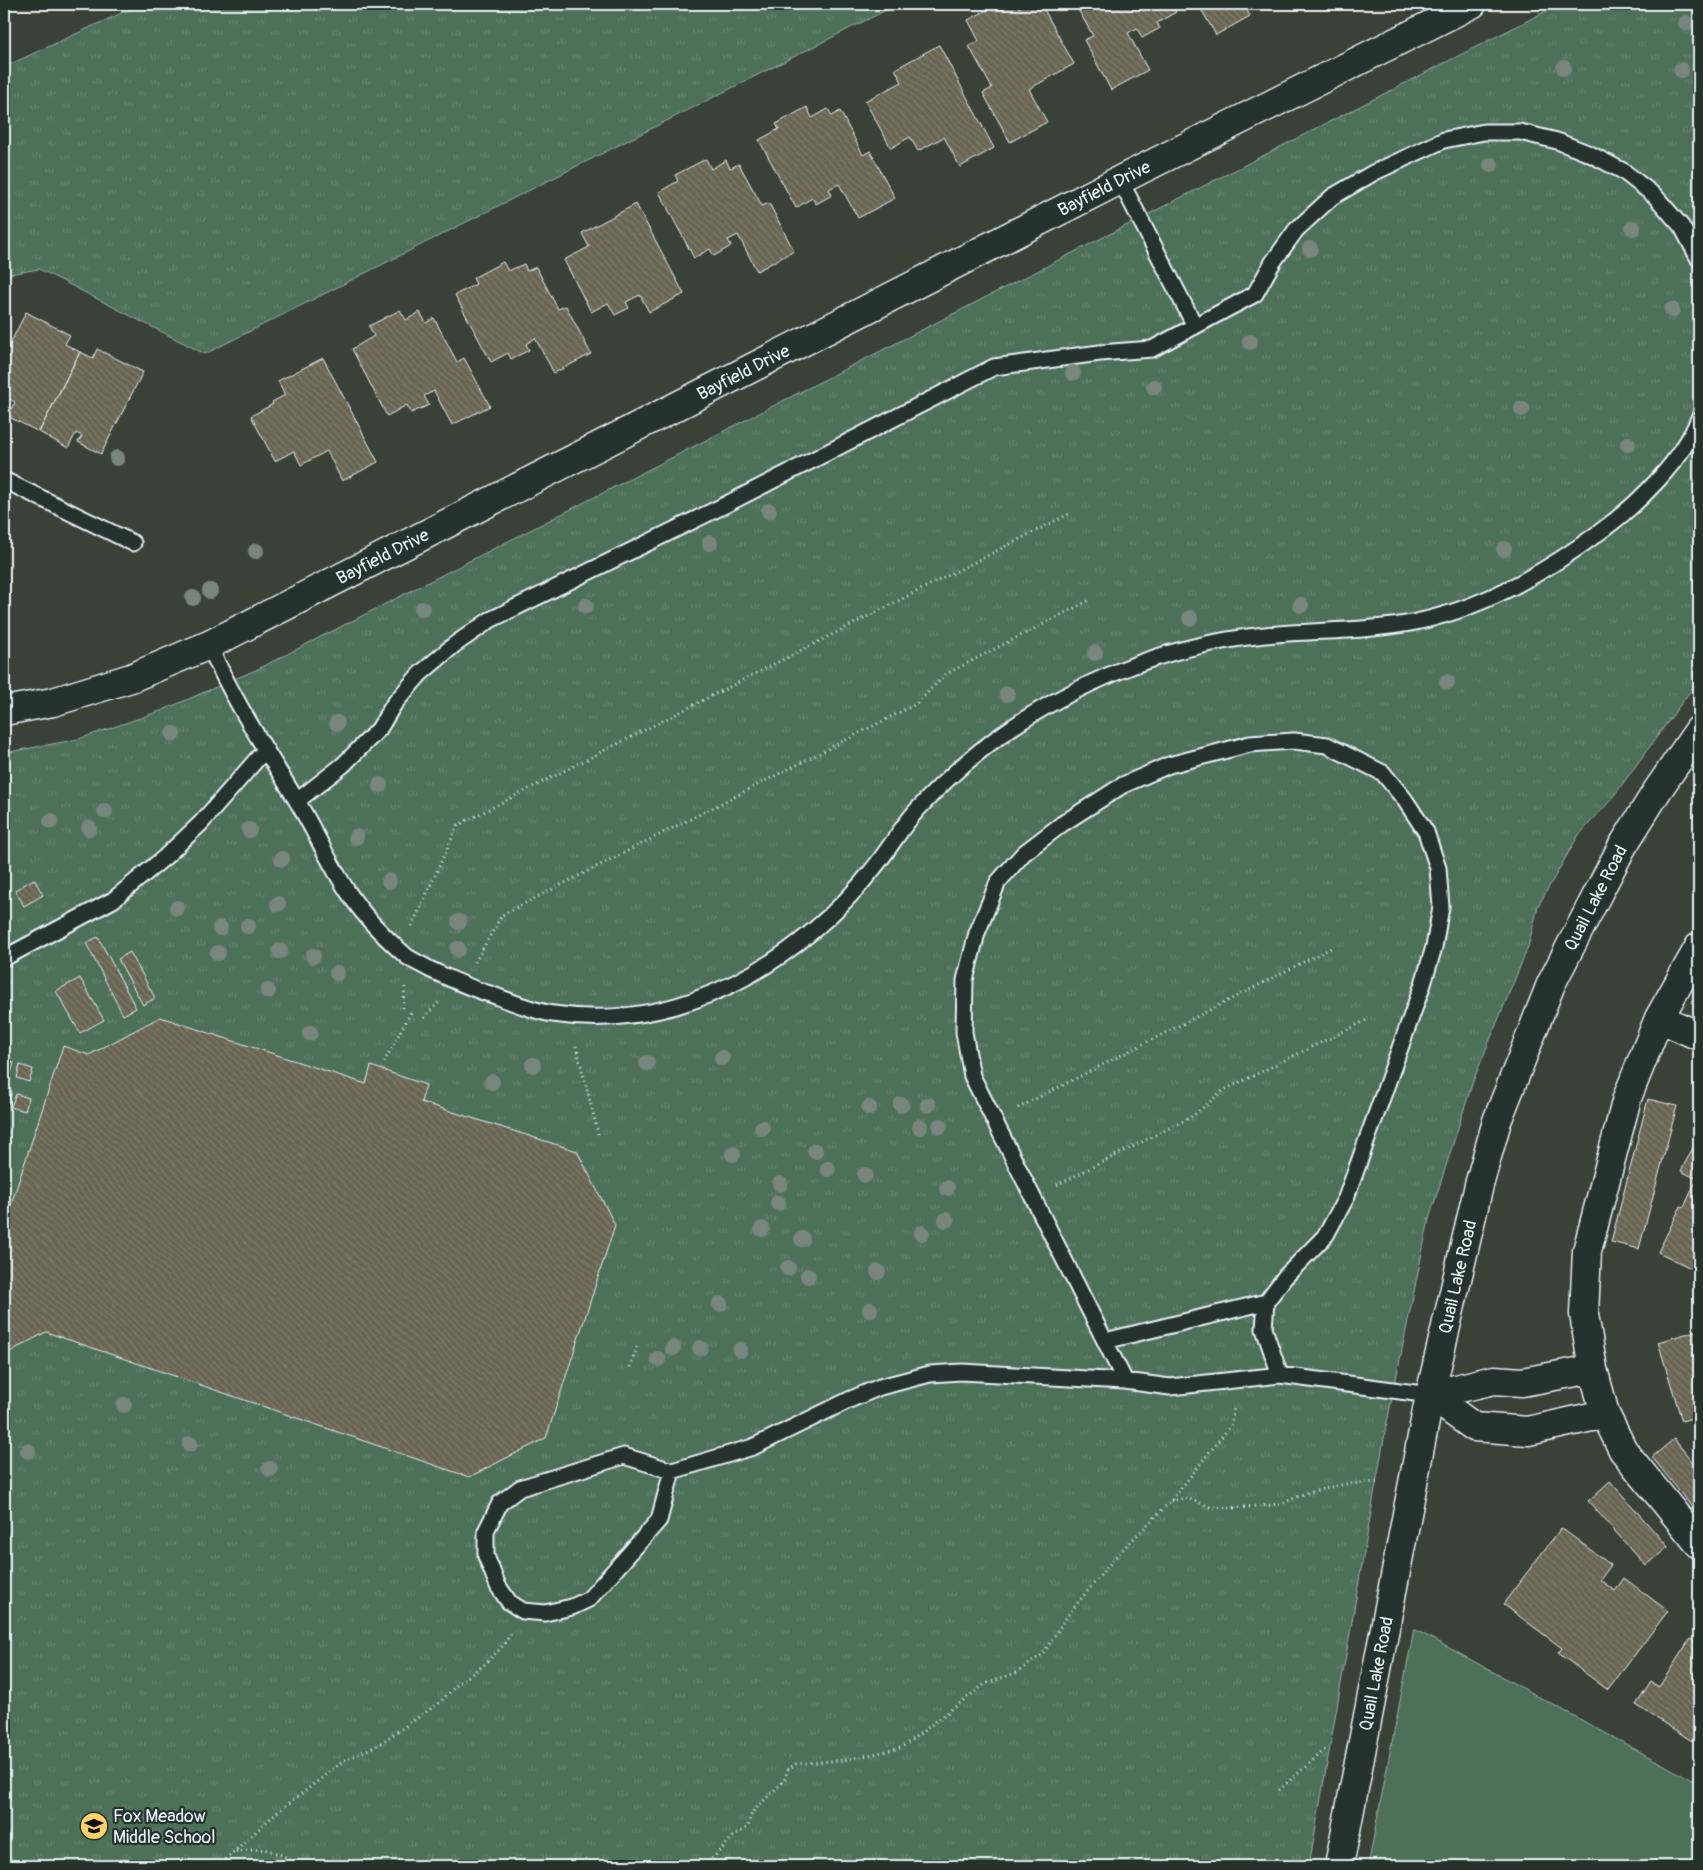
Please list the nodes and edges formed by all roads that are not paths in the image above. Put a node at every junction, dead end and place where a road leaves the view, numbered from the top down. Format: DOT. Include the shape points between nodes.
graph roads {
  1 [pos="1472,4"];
  2 [pos="1120,180"];
  3 [pos="1699,259"];
  4 [pos="1196,326"];
  5 [pos="1699,418"];
  6 [pos="4,480"];
  7 [pos="133,544"];
  8 [pos="208,645"];
  9 [pos="4,711"];
  10 [pos="1699,730"];
  11 [pos="264,750"];
  12 [pos="297,801"];
  13 [pos="1699,947"];
  14 [pos="4,958"];
  15 [pos="1659,1018"];
  16 [pos="1699,1036"];
  17 [pos="1266,1302"];
  18 [pos="1105,1341"];
  19 [pos="1592,1369"];
  20 [pos="1280,1375"];
  21 [pos="1126,1381"];
  22 [pos="1430,1395"];
  23 [pos="1605,1414"];
  24 [pos="672,1471"];
  25 [pos="1699,1544"];
  26 [pos="1339,1866"];
  1 -- 2 [label="street, Bayfield Drive"];
  2 -- 4 [label="lane"];
  2 -- 8 [label="street, Bayfield Drive"];
  3 -- 4 [label="lane" via="1682,226 1655,196 1624,171 1557,141 1520,132 1484,132 1444,140 1373,173 1332,197 1296,230 1255,294"];
  4 -- 12 [label="lane" via="1152,349 994,367 724,506 490,620 454,644 420,674 394,704 379,729 343,765"];
  5 -- 12 [label="lane" via="1673,461 1630,509 1562,559 1523,582 1471,606 1416,622 1262,635 1168,654 1114,673 1035,712 986,745 914,812 873,869 814,930 774,962 680,1007 597,1018 549,1014 472,989 408,958 376,927 349,894"];
  6 -- 7 [label="lane"];
  8 -- 9 [label="street, Bayfield Drive" via="131,678 53,702"];
  8 -- 11 [label="lane"];
  10 -- 22 [label="street, Quail Lake Road" via="1622,847 1547,993 1497,1121"];
  11 -- 12 [label="lane"];
  11 -- 14 [label="lane" via="202,823 113,900"];
  13 -- 15 [label="street"];
  15 -- 16 [label="street"];
  15 -- 19 [label="street" via="1627,1098 1587,1251 1584,1314"];
  17 -- 18 [label="lane"];
  17 -- 18 [label="lane" via="1285,1277 1326,1235 1346,1198 1423,984 1441,906 1438,868 1426,832 1383,773 1327,745 1294,741 1250,744 1169,765 1123,785 1024,853 998,882 977,933 965,980 964,1032 972,1076"];
  17 -- 20 [label="lane" via="1264,1329"];
  18 -- 21 [label="lane"];
  19 -- 22 [label="street" via="1522,1382 1494,1380"];
  19 -- 23 [label="street"];
  20 -- 21 [label="lane" via="1170,1388"];
  20 -- 22 [label="lane"];
  21 -- 24 [label="lane" via="962,1372 930,1374 880,1387 753,1447"];
  22 -- 23 [label="street" via="1474,1427 1528,1432"];
  22 -- 26 [label="street, Quail Lake Road"];
  23 -- 25 [label="street" via="1623,1450"];
  24 -- 24 [label="lane" via="659,1520 590,1599 546,1613 523,1611 509,1602 498,1586 486,1556 486,1531 500,1504 520,1488 624,1456"];
}
